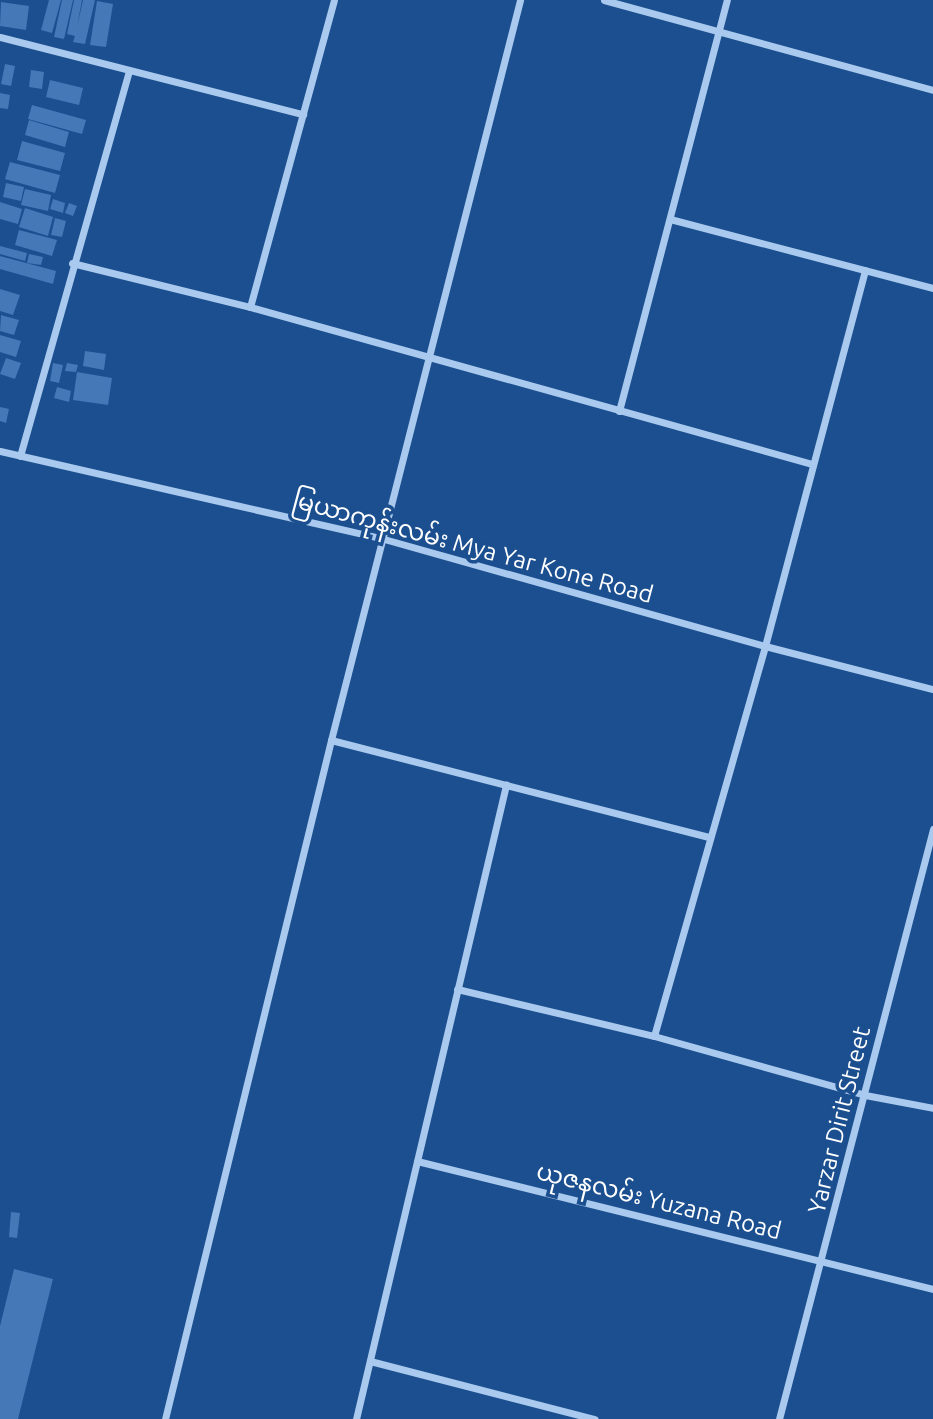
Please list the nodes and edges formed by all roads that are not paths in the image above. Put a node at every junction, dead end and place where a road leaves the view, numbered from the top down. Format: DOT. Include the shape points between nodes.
graph roads {
  1 [pos="334,0"];
  2 [pos="520,0"];
  3 [pos="604,0"];
  4 [pos="727,0"];
  5 [pos="719,32"];
  6 [pos="0,37"];
  7 [pos="129,70"];
  8 [pos="933,90"];
  9 [pos="303,114"];
  10 [pos="670,219"];
  11 [pos="72,263"];
  12 [pos="865,270"];
  13 [pos="933,288"];
  14 [pos="250,307"];
  15 [pos="427,358"];
  16 [pos="619,411"];
  17 [pos="0,451"];
  18 [pos="20,456"];
  19 [pos="812,464"];
  20 [pos="384,540"];
  21 [pos="765,646"];
  22 [pos="933,689"];
  23 [pos="331,740"];
  24 [pos="506,785"];
  25 [pos="933,829"];
  26 [pos="708,837"];
  27 [pos="457,989"];
  28 [pos="654,1036"];
  29 [pos="865,1095"];
  30 [pos="933,1108"];
  31 [pos="417,1161"];
  32 [pos="822,1260"];
  33 [pos="933,1289"];
  34 [pos="370,1361"];
  35 [pos="558,1409"];
  36 [pos="165,1419"];
  37 [pos="356,1419"];
  38 [pos="555,1419"];
  39 [pos="595,1419"];
  40 [pos="779,1419"];
  1 -- 9 [label="street"];
  2 -- 15 [label="street"];
  3 -- 5 [label="street"];
  4 -- 5 [label="street"];
  5 -- 8 [label="street"];
  5 -- 10 [label="street"];
  6 -- 7 [label="street"];
  7 -- 9 [label="street"];
  7 -- 11 [label="street"];
  9 -- 14 [label="street"];
  10 -- 12 [label="street"];
  10 -- 16 [label="street"];
  11 -- 14 [label="street"];
  11 -- 18 [label="street"];
  12 -- 13 [label="street"];
  12 -- 19 [label="street"];
  14 -- 15 [label="street"];
  15 -- 16 [label="street"];
  15 -- 20 [label="street"];
  16 -- 19 [label="street"];
  17 -- 18 [label="street, မြယာကုန်းလမ်း Mya Yar Kone Road"];
  18 -- 20 [label="street, မြယာကုန်းလမ်း Mya Yar Kone Road"];
  19 -- 21 [label="street"];
  20 -- 21 [label="street, မြယာကုန်းလမ်း Mya Yar Kone Road"];
  20 -- 23 [label="street"];
  21 -- 22 [label="street, မြယာကုန်းလမ်း Mya Yar Kone Road"];
  21 -- 26 [label="street"];
  23 -- 24 [label="street"];
  23 -- 36 [label="street"];
  24 -- 26 [label="street"];
  24 -- 27 [label="street"];
  25 -- 29 [label="street, Yarzar Dirit Street"];
  26 -- 28 [label="street"];
  27 -- 28 [label="street"];
  27 -- 31 [label="street"];
  28 -- 29 [label="street"];
  29 -- 30 [label="street"];
  29 -- 32 [label="street, Yarzar Dirit Street"];
  31 -- 32 [label="street, ယုဇနလမ်း Yuzana Road"];
  31 -- 34 [label="street"];
  32 -- 33 [label="street, ယုဇနလမ်း Yuzana Road"];
  32 -- 40 [label="street, Yarzar Dirit Street"];
  34 -- 35 [label="street"];
  34 -- 37 [label="street"];
  35 -- 38 [label="street"];
  35 -- 39 [label="street"];
}
